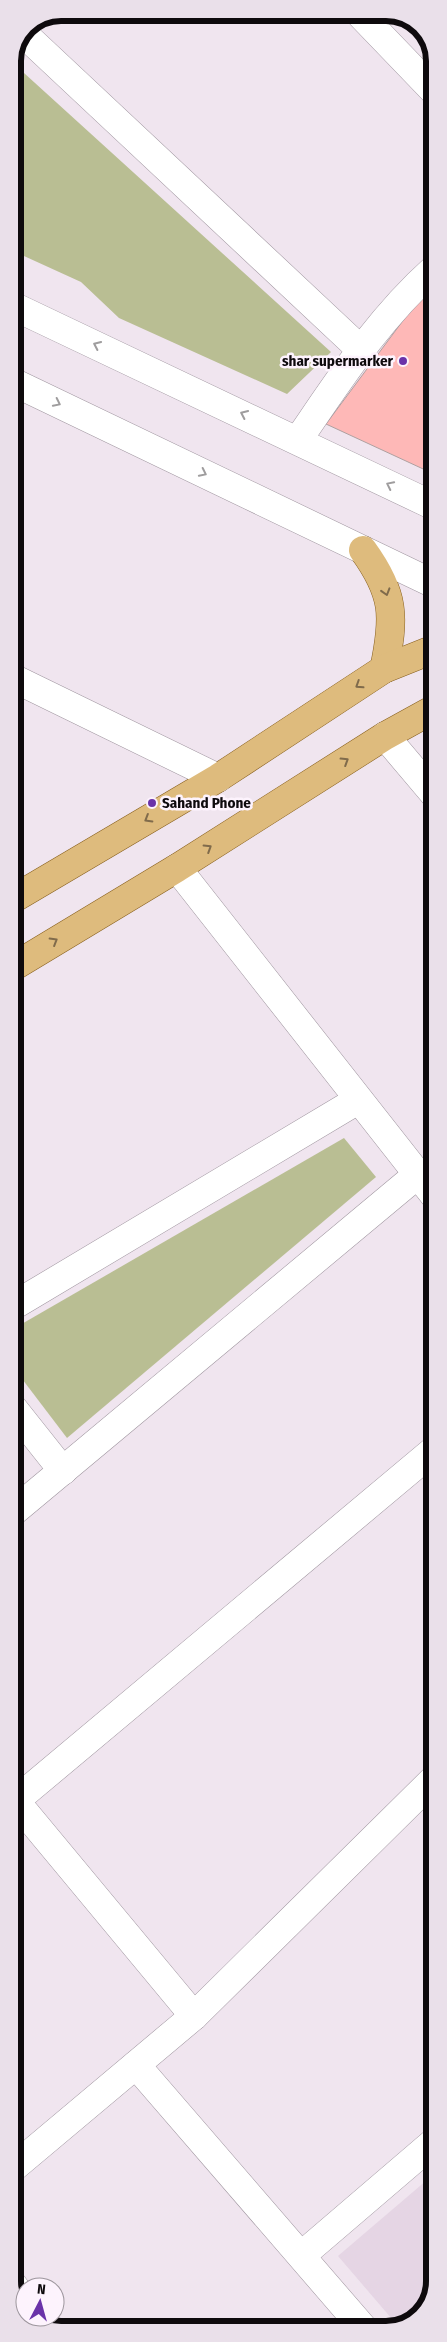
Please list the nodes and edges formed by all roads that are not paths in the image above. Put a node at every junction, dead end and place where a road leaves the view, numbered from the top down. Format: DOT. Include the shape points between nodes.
graph roads {
  1 [pos="367,21"];
  2 [pos="29,38"];
  3 [pos="425,82"];
  4 [pos="425,277"];
  5 [pos="21,310"];
  6 [pos="360,349"];
  7 [pos="21,386"];
  8 [pos="298,440"];
  9 [pos="425,502"];
  10 [pos="363,550"];
  11 [pos="425,580"];
  12 [pos="425,652"];
  13 [pos="384,669"];
  14 [pos="21,682"];
  15 [pos="425,713"];
  16 [pos="385,736"];
  17 [pos="218,778"];
  18 [pos="425,784"];
  19 [pos="176,868"];
  20 [pos="21,894"];
  21 [pos="21,962"];
  22 [pos="358,1100"];
  23 [pos="426,1185"];
  24 [pos="22,1301"];
  25 [pos="22,1419"];
  26 [pos="426,1457"];
  27 [pos="63,1471"];
  28 [pos="22,1505"];
  29 [pos="426,1787"];
  30 [pos="22,1794"];
  31 [pos="22,1809"];
  32 [pos="194,2016"];
  33 [pos="136,2065"];
  34 [pos="426,2149"];
  35 [pos="22,2161"];
  36 [pos="302,2255"];
  37 [pos="357,2320"];
  1 -- 3 [label="street"];
  2 -- 6 [label="street"];
  4 -- 6 [label="street"];
  8 -- 5 [label="street, one-way"];
  6 -- 8 [label="street"];
  7 -- 10 [label="street, one-way"];
  9 -- 8 [label="street, one-way"];
  10 -- 11 [label="street"];
  10 -- 13 [label="main road, one-way" via="378,571 387,591 391,612"];
  12 -- 13 [label="main road"];
  13 -- 17 [label="main road, one-way"];
  14 -- 17 [label="street"];
  15 -- 16 [label="main road"];
  16 -- 18 [label="street"];
  19 -- 16 [label="main road, one-way"];
  17 -- 20 [label="main road, one-way"];
  21 -- 19 [label="main road, one-way"];
  19 -- 22 [label="street"];
  22 -- 23 [label="street"];
  22 -- 24 [label="street"];
  23 -- 27 [label="street"];
  25 -- 27 [label="street"];
  26 -- 30 [label="street"];
  27 -- 28 [label="street"];
  29 -- 32 [label="street"];
  31 -- 32 [label="street"];
  32 -- 33 [label="street"];
  33 -- 35 [label="street"];
  33 -- 36 [label="street"];
  34 -- 36 [label="street"];
  36 -- 37 [label="street"];
}
